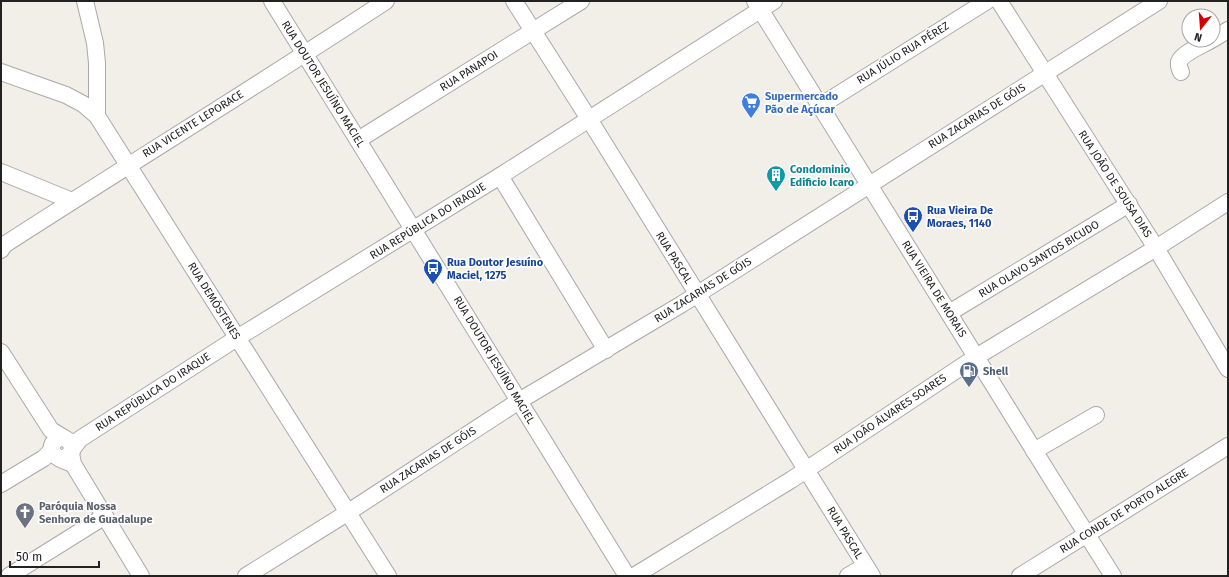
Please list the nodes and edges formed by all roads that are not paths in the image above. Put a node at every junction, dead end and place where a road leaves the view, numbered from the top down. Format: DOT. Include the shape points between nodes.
graph roads {
  1 [pos="85,1"];
  2 [pos="272,1"];
  3 [pos="386,1"];
  4 [pos="514,1"];
  5 [pos="581,1"];
  6 [pos="774,1"];
  7 [pos="987,1"];
  8 [pos="998,1"];
  9 [pos="1159,1"];
  10 [pos="758,5"];
  11 [pos="533,31"];
  12 [pos="1197,48"];
  13 [pos="305,55"];
  14 [pos="1,72"];
  15 [pos="1181,72"];
  16 [pos="1044,73"];
  17 [pos="820,106"];
  18 [pos="97,116"];
  19 [pos="589,119"];
  20 [pos="358,140"];
  21 [pos="128,165"];
  22 [pos="1,172"];
  23 [pos="500,176"];
  24 [pos="870,184"];
  25 [pos="72,202"];
  26 [pos="1228,202"];
  27 [pos="1129,204"];
  28 [pos="414,230"];
  29 [pos="1156,248"];
  30 [pos="1,250"];
  31 [pos="696,294"];
  32 [pos="949,313"];
  33 [pos="237,338"];
  34 [pos="606,350"];
  35 [pos="1,352"];
  36 [pos="976,357"];
  37 [pos="1228,368"];
  38 [pos="519,401"];
  39 [pos="1096,415"];
  40 [pos="1228,446"];
  41 [pos="62,448"];
  42 [pos="1034,451"];
  43 [pos="807,470"];
  44 [pos="1,484"];
  45 [pos="347,513"];
  46 [pos="105,516"];
  47 [pos="1087,535"];
  48 [pos="869,571"];
  49 [pos="9,576"];
  50 [pos="141,576"];
  51 [pos="246,576"];
  52 [pos="388,576"];
  53 [pos="627,576"];
  54 [pos="634,576"];
  55 [pos="848,576"];
  56 [pos="1020,576"];
  57 [pos="1113,576"];
  1 -- 18 [label="street" via="97,63"];
  2 -- 13 [label="street, RUA DOUTOR JESUÍNO MACIEL"];
  3 -- 13 [label="street, RUA VICENTE LEPORACE"];
  4 -- 11 [label="street, RUA PASCAL"];
  5 -- 11 [label="street, RUA PANAPOI"];
  6 -- 10 [label="street, RUA REPÚBLICA DO IRAQUE"];
  7 -- 17 [label="street, RUA JÚLIO RUA PÉREZ"];
  8 -- 16 [label="street, RUA JOÃO DE SOUSA DIAS"];
  9 -- 16 [label="street, RUA ZACARIAS DE GÓIS"];
  10 -- 17 [label="street, RUA VIEIRA DE MORAIS"];
  10 -- 19 [label="street, RUA REPÚBLICA DO IRAQUE"];
  11 -- 19 [label="street, RUA PASCAL"];
  11 -- 20 [label="street, RUA PANAPOI"];
  12 -- 15 [label="street" via="1179,62"];
  13 -- 20 [label="street, RUA DOUTOR JESUÍNO MACIEL"];
  13 -- 21 [label="street, RUA VICENTE LEPORACE"];
  14 -- 18 [label="street, RUA DEMÓSTENES" via="71,97"];
  16 -- 24 [label="street, RUA ZACARIAS DE GÓIS"];
  16 -- 27 [label="street, RUA JOÃO DE SOUSA DIAS"];
  17 -- 24 [label="street, RUA VIEIRA DE MORAIS"];
  18 -- 21 [label="street, RUA DEMÓSTENES"];
  19 -- 23 [label="street, RUA REPÚBLICA DO IRAQUE"];
  19 -- 31 [label="street, RUA PASCAL"];
  20 -- 28 [label="street, RUA DOUTOR JESUÍNO MACIEL"];
  21 -- 25 [label="street, RUA VICENTE LEPORACE"];
  21 -- 33 [label="street, RUA DEMÓSTENES"];
  22 -- 25 [label="street"];
  23 -- 28 [label="street, RUA REPÚBLICA DO IRAQUE"];
  23 -- 34 [label="street"];
  24 -- 31 [label="street, RUA ZACARIAS DE GÓIS"];
  24 -- 32 [label="street, RUA VIEIRA DE MORAIS"];
  25 -- 30 [label="street, RUA VICENTE LEPORACE"];
  26 -- 29 [label="street, RUA JOÃO ÁLVARES SOARES"];
  27 -- 29 [label="street, RUA JOÃO DE SOUSA DIAS"];
  27 -- 32 [label="street, RUA OLAVO SANTOS BICUDO"];
  28 -- 33 [label="street, RUA REPÚBLICA DO IRAQUE"];
  28 -- 38 [label="street, RUA DOUTOR JESUÍNO MACIEL"];
  29 -- 36 [label="street, RUA JOÃO ÁLVARES SOARES"];
  29 -- 37 [label="street, RUA JOÃO DE SOUSA DIAS"];
  31 -- 34 [label="street, RUA ZACARIAS DE GÓIS"];
  31 -- 43 [label="street, RUA PASCAL"];
  32 -- 36 [label="street, RUA VIEIRA DE MORAIS"];
  33 -- 41 [label="street, RUA REPÚBLICA DO IRAQUE"];
  33 -- 45 [label="street, RUA DEMÓSTENES"];
  34 -- 38 [label="street, RUA ZACARIAS DE GÓIS"];
  35 -- 41 [label="street"];
  36 -- 42 [label="street, RUA VIEIRA DE MORAIS"];
  36 -- 43 [label="street, RUA JOÃO ÁLVARES SOARES"];
  38 -- 45 [label="street, RUA ZACARIAS DE GÓIS"];
  38 -- 53 [label="street, RUA DOUTOR JESUÍNO MACIEL"];
  39 -- 42 [label="street"];
  40 -- 47 [label="street, RUA CONDE DE PORTO ALEGRE"];
  41 -- 44 [label="street, RUA REPÚBLICA DO IRAQUE"];
  41 -- 46 [label="street"];
  42 -- 47 [label="street, RUA VIEIRA DE MORAIS"];
  43 -- 48 [label="street, RUA PASCAL"];
  43 -- 54 [label="street, RUA JOÃO ÁLVARES SOARES"];
  45 -- 51 [label="street, RUA ZACARIAS DE GÓIS"];
  45 -- 52 [label="street, RUA DEMÓSTENES"];
  46 -- 49 [label="street"];
  46 -- 50 [label="street"];
  47 -- 56 [label="street, RUA CONDE DE PORTO ALEGRE"];
  47 -- 57 [label="street, RUA VIEIRA DE MORAIS"];
  48 -- 55 [label="street"];
}
